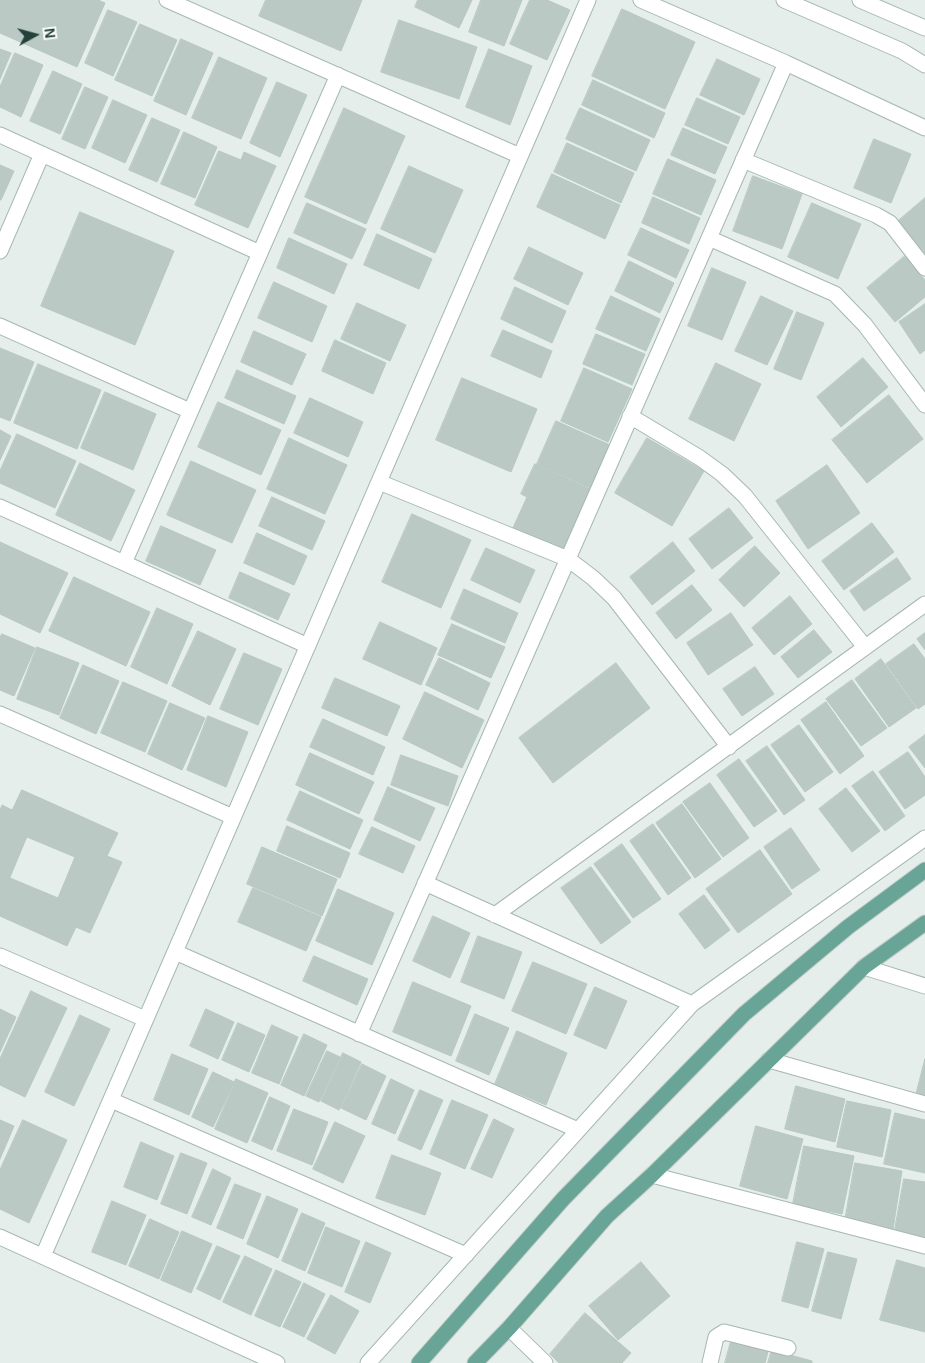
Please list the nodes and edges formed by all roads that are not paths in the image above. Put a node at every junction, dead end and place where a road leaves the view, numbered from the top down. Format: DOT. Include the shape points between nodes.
graph roads {
  1 [pos="167,0"];
  2 [pos="588,0"];
  3 [pos="641,0"];
  4 [pos="784,0"];
  5 [pos="860,0"];
  6 [pos="925,28"];
  7 [pos="786,63"];
  8 [pos="925,65"];
  9 [pos="338,75"];
  10 [pos="925,128"];
  11 [pos="0,134"];
  12 [pos="42,154"];
  13 [pos="520,156"];
  14 [pos="743,160"];
  15 [pos="708,238"];
  16 [pos="0,251"];
  17 [pos="260,253"];
  18 [pos="925,268"];
  19 [pos="0,326"];
  20 [pos="925,405"];
  21 [pos="190,411"];
  22 [pos="630,416"];
  23 [pos="379,482"];
  24 [pos="0,507"];
  25 [pos="568,560"];
  26 [pos="124,563"];
  27 [pos="925,604"];
  28 [pos="308,646"];
  29 [pos="865,648"];
  30 [pos="0,714"];
  31 [pos="729,747"];
  32 [pos="233,818"];
  33 [pos="925,838"];
  34 [pos="925,870"];
  35 [pos="426,883"];
  36 [pos="495,915"];
  37 [pos="925,924"];
  38 [pos="175,952"];
  39 [pos="0,956"];
  40 [pos="864,967"];
  41 [pos="925,986"];
  42 [pos="692,1004"];
  43 [pos="145,1019"];
  44 [pos="360,1034"];
  45 [pos="769,1060"];
  46 [pos="111,1100"];
  47 [pos="925,1104"];
  48 [pos="578,1130"];
  49 [pos="652,1175"];
  50 [pos="0,1237"];
  51 [pos="925,1246"];
  52 [pos="466,1255"];
  53 [pos="43,1256"];
  54 [pos="508,1328"];
  55 [pos="788,1348"];
  56 [pos="277,1363"];
  57 [pos="368,1363"];
  58 [pos="419,1363"];
  59 [pos="475,1363"];
  60 [pos="545,1363"];
  61 [pos="710,1363"];
  1 -- 9 [label="street"];
  2 -- 13 [label="street"];
  3 -- 7 [label="street"];
  4 -- 8 [label="street" via="902,51"];
  5 -- 6 [label="street"];
  7 -- 10 [label="street"];
  7 -- 14 [label="street"];
  9 -- 13 [label="street"];
  9 -- 17 [label="street"];
  11 -- 12 [label="street"];
  12 -- 16 [label="street"];
  12 -- 17 [label="street"];
  13 -- 23 [label="street"];
  14 -- 15 [label="street"];
  14 -- 18 [label="street" via="876,215 890,224"];
  15 -- 20 [label="street" via="835,294 865,324"];
  15 -- 22 [label="street"];
  17 -- 21 [label="street"];
  19 -- 21 [label="street"];
  21 -- 26 [label="street"];
  22 -- 25 [label="street"];
  22 -- 29 [label="street" via="700,458 745,496"];
  23 -- 25 [label="street"];
  23 -- 28 [label="street"];
  24 -- 26 [label="street"];
  25 -- 31 [label="street" via="614,598"];
  25 -- 35 [label="street"];
  26 -- 28 [label="street"];
  27 -- 29 [label="street"];
  28 -- 32 [label="street"];
  29 -- 31 [label="street"];
  30 -- 32 [label="street"];
  31 -- 36 [label="street"];
  32 -- 38 [label="street"];
  33 -- 42 [label="street"];
  34 -- 58 [label="main road" via="848,928 744,1014 563,1199"];
  35 -- 36 [label="street"];
  35 -- 44 [label="street"];
  36 -- 42 [label="street"];
  37 -- 40 [label="main road"];
  38 -- 43 [label="street"];
  38 -- 44 [label="street"];
  39 -- 43 [label="street"];
  40 -- 41 [label="street"];
  40 -- 45 [label="main road"];
  42 -- 48 [label="street"];
  43 -- 46 [label="street"];
  44 -- 48 [label="street"];
  45 -- 47 [label="street"];
  45 -- 49 [label="main road"];
  46 -- 52 [label="street"];
  46 -- 53 [label="street"];
  48 -- 52 [label="street"];
  49 -- 51 [label="street"];
  49 -- 54 [label="main road" via="607,1216"];
  50 -- 53 [label="street"];
  52 -- 57 [label="street"];
  53 -- 56 [label="street"];
  54 -- 59 [label="main road"];
  54 -- 60 [label="street"];
  55 -- 61 [label="street" via="724,1332 716,1337"];
}
